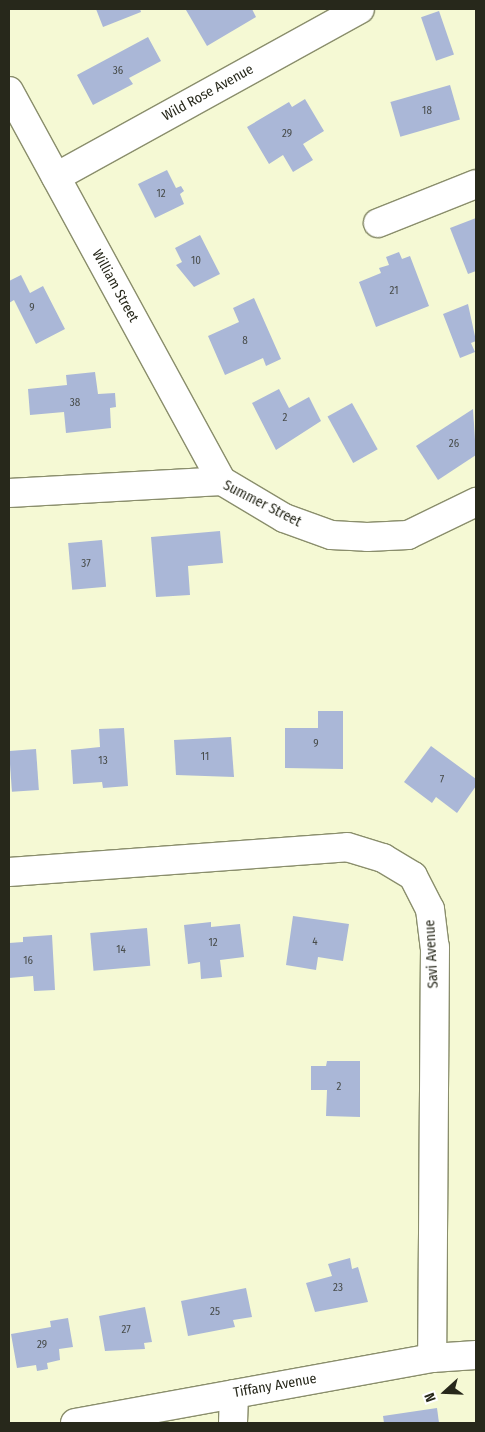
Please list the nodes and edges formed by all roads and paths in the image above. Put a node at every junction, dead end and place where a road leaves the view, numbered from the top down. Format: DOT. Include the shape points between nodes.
graph roads {
  1 [pos="360,9"];
  2 [pos="9,91"];
  3 [pos="56,178"];
  4 [pos="476,184"];
  5 [pos="378,223"];
  6 [pos="222,481"];
  7 [pos="9,493"];
  8 [pos="476,502"];
  9 [pos="9,872"];
  10 [pos="476,1355"];
  11 [pos="432,1358"];
  12 [pos="234,1394"];
  13 [pos="75,1423"];
  14 [pos="233,1423"];
  1 -- 3 [label="street, Wild Rose Avenue"];
  2 -- 3 [label="street, William Street"];
  3 -- 6 [label="street, William Street"];
  4 -- 5 [label="street"];
  6 -- 7 [label="street, Summer Street"];
  6 -- 8 [label="street, Summer Street" via="284,518 330,535 408,535"];
  9 -- 11 [label="street, Savi Avenue" via="348,847 383,858 413,876 430,909 435,947"];
  10 -- 11 [label="street, Tiffany Avenue"];
  11 -- 12 [label="street, Tiffany Avenue"];
  12 -- 13 [label="street, Tiffany Avenue"];
  12 -- 14 [label="street"];
}
